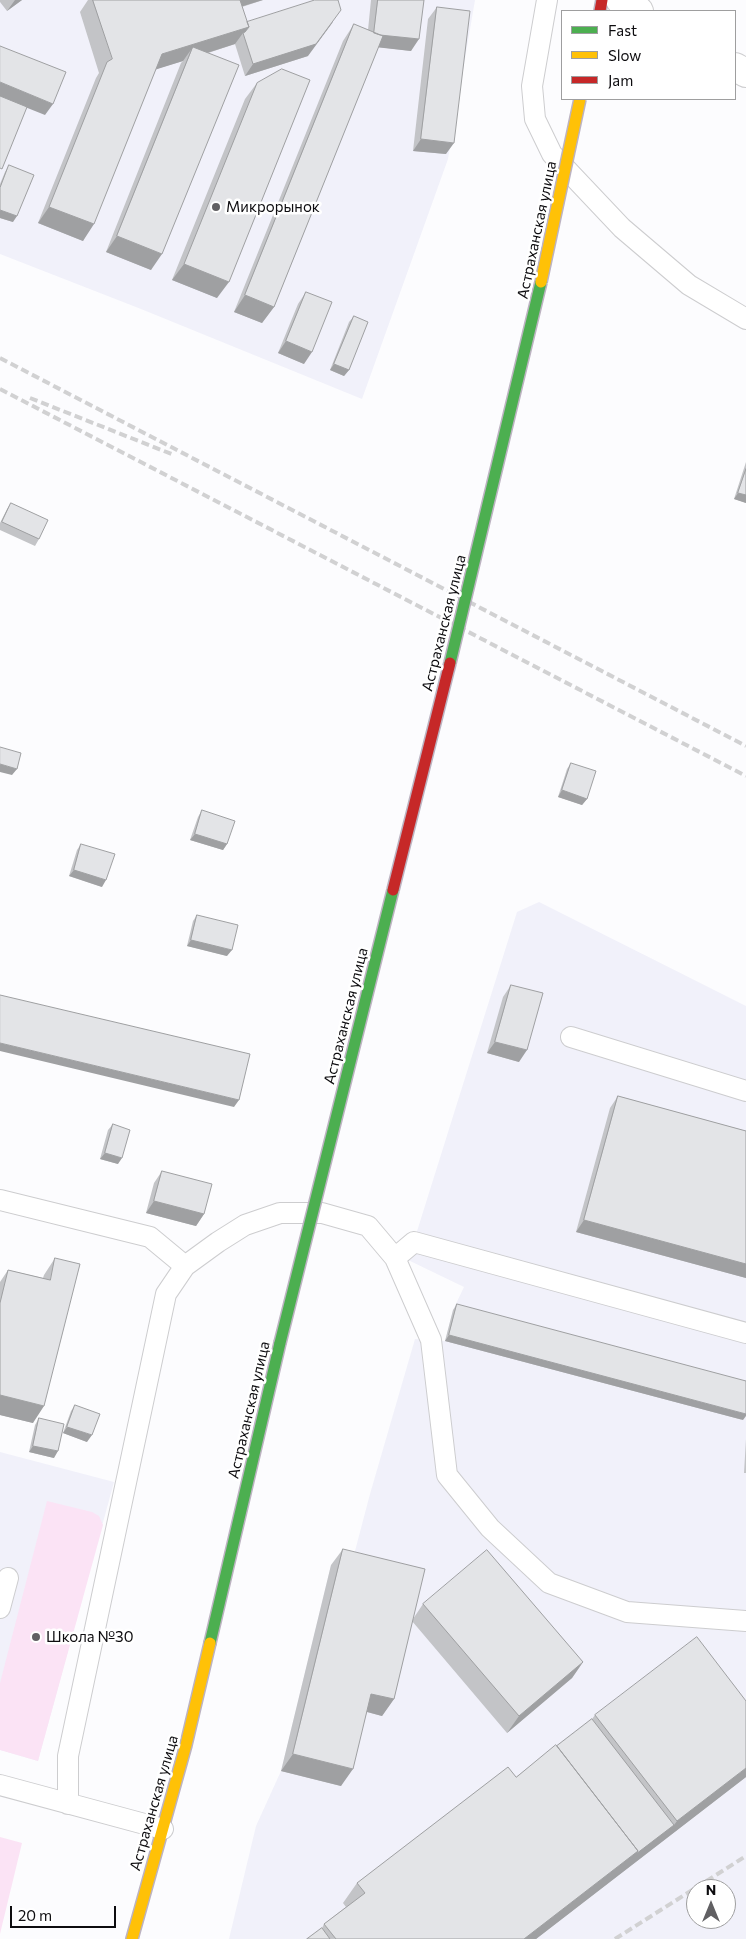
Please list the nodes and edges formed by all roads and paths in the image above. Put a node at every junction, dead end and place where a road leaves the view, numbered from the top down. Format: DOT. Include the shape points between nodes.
graph roads {
  1 [pos="547,0"];
  2 [pos="620,0"];
  3 [pos="637,10"];
  4 [pos="580,100"];
  5 [pos="746,319"];
  6 [pos="571,1037"];
  7 [pos="746,1091"];
  8 [pos="0,1200"];
  9 [pos="395,1258"];
  10 [pos="185,1266"];
  11 [pos="746,1333"];
  12 [pos="8,1578"];
  13 [pos="0,1608"];
  14 [pos="746,1621"];
  15 [pos="0,1785"];
  16 [pos="68,1804"];
  17 [pos="163,1829"];
  18 [pos="132,1939"];
  1 -- 5 [label="lane" via="532,86 535,119 552,154 622,228 689,285"];
  2 -- 3 [label="street"];
  4 -- 17 [label="main road, Астраханская улица, bridge" via="553,234 476,558 280,1343 186,1745"];
  6 -- 7 [label="lane"];
  8 -- 10 [label="lane" via="150,1237"];
  9 -- 10 [label="lane" via="368,1226 322,1213 280,1213 245,1225"];
  9 -- 11 [label="lane" via="414,1242"];
  9 -- 14 [label="lane" via="431,1340 447,1475 490,1528 549,1582 627,1612"];
  10 -- 16 [label="lane" via="164,1302 68,1756"];
  12 -- 13 [label="lane"];
  15 -- 16 [label="lane"];
  16 -- 17 [label="lane"];
  17 -- 18 [label="main road, Астраханская улица"];
}
